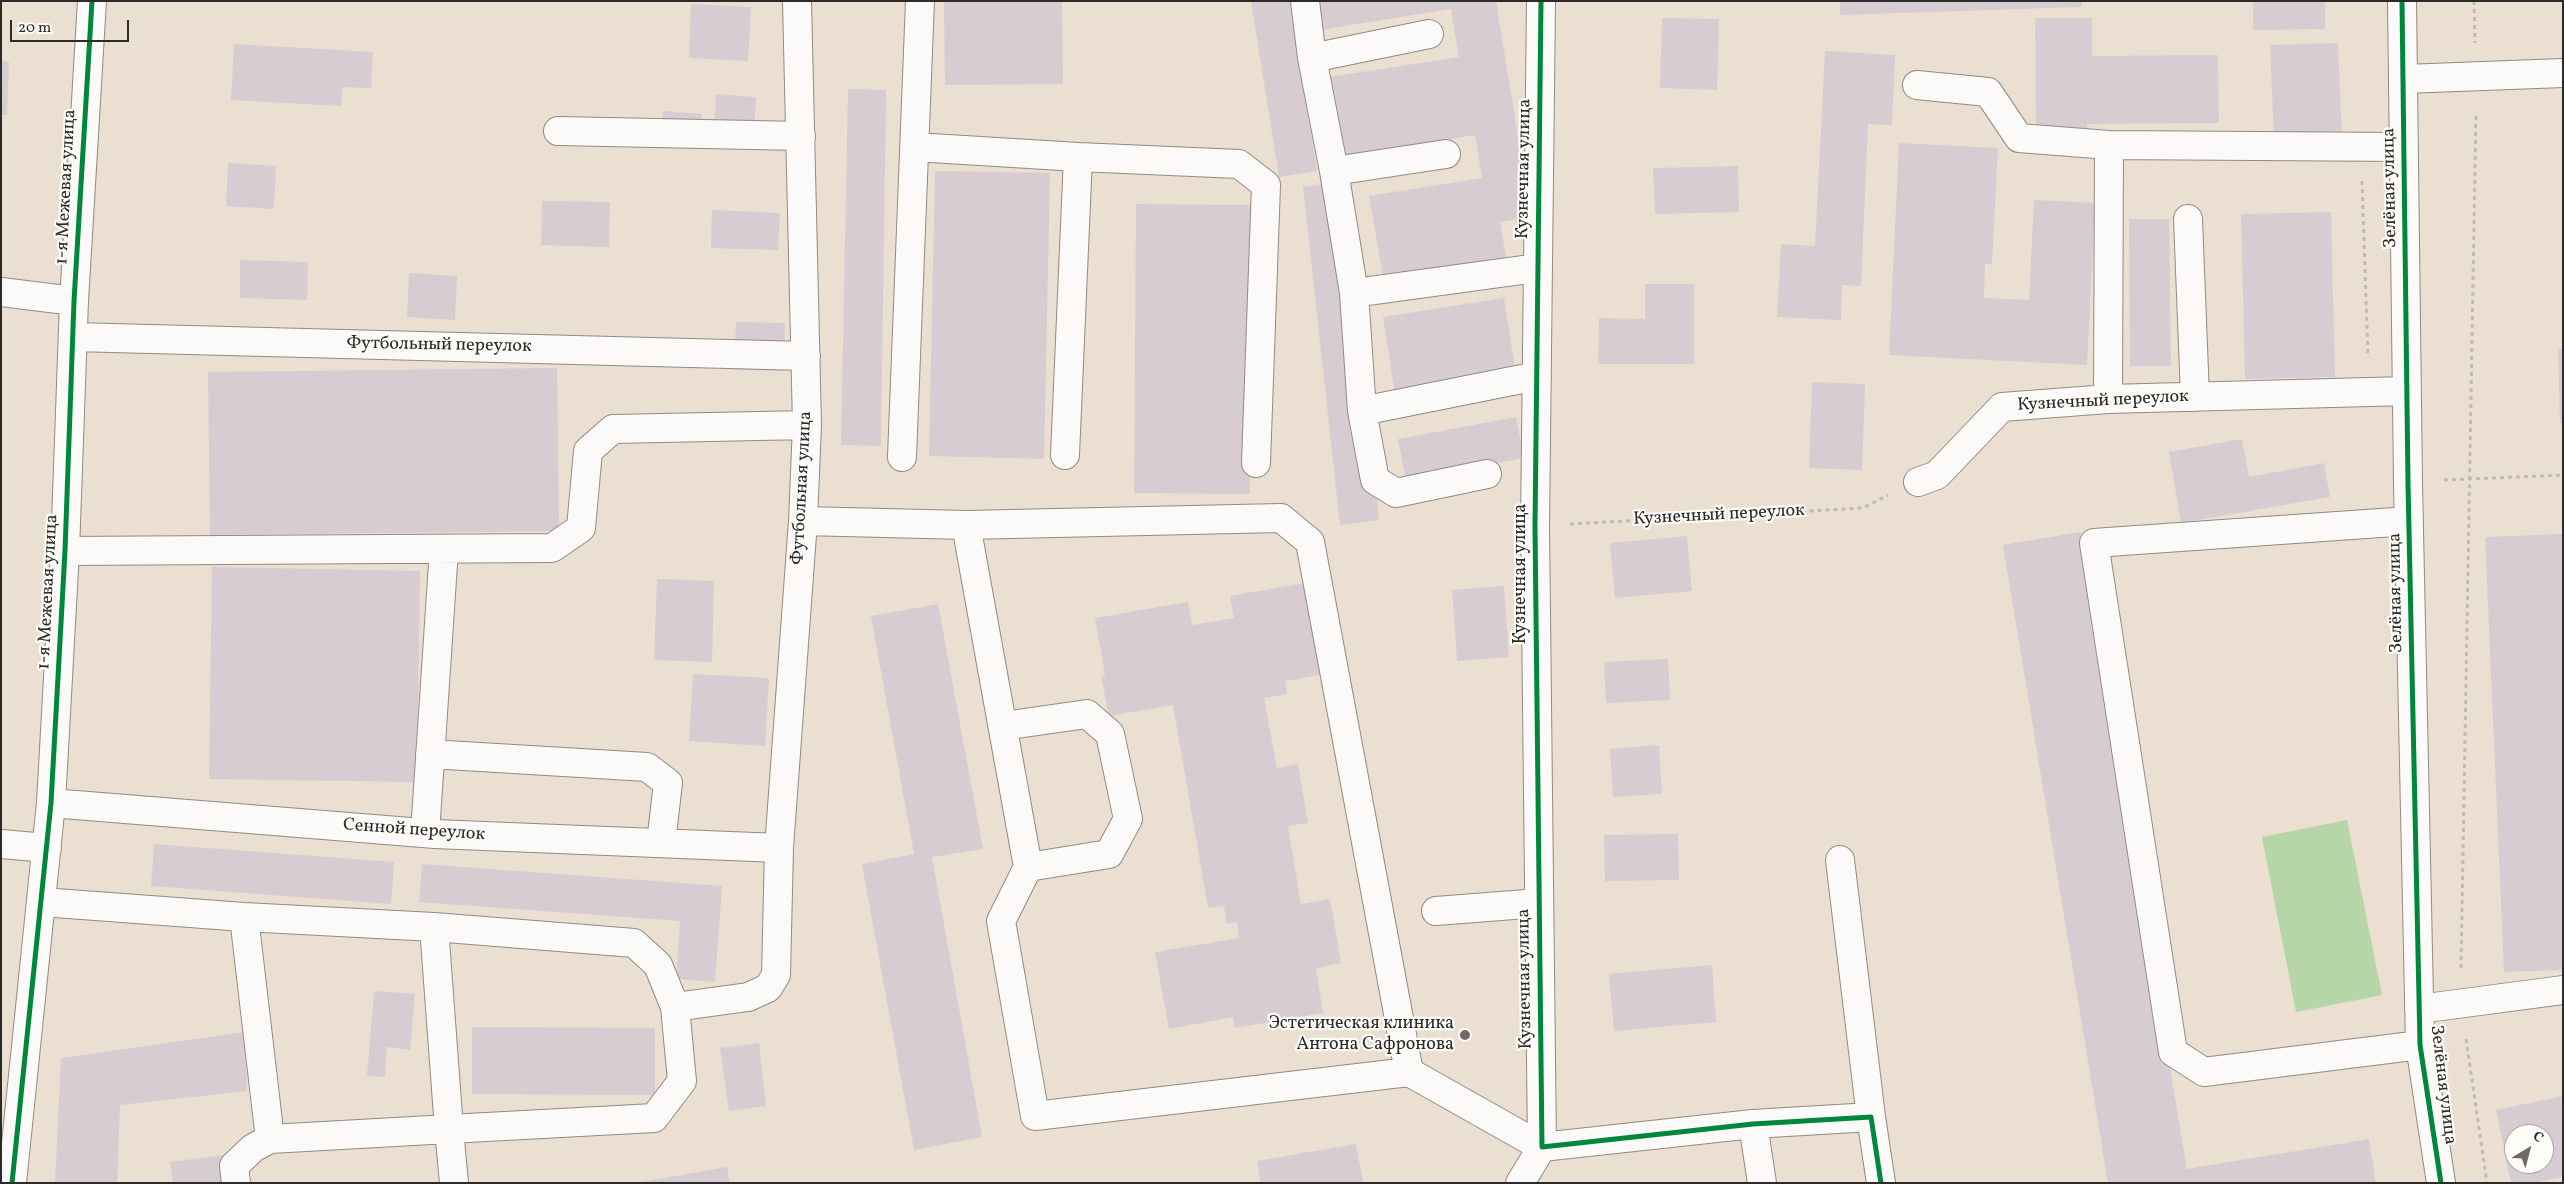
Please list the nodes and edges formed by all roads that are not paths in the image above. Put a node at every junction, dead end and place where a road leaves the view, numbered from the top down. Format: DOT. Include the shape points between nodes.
graph roads {
  1 [pos="92,1"];
  2 [pos="797,1"];
  3 [pos="920,1"];
  4 [pos="1305,1"];
  5 [pos="1541,1"];
  6 [pos="2402,1"];
  7 [pos="1430,34"];
  8 [pos="1312,58"];
  9 [pos="2563,73"];
  10 [pos="2404,79"];
  11 [pos="1917,85"];
  12 [pos="558,131"];
  13 [pos="801,136"];
  14 [pos="2109,145"];
  15 [pos="915,147"];
  16 [pos="2404,147"];
  17 [pos="1446,154"];
  18 [pos="1078,157"];
  19 [pos="1334,171"];
  20 [pos="2188,219"];
  21 [pos="1537,268"];
  22 [pos="1,292"];
  23 [pos="1354,293"];
  24 [pos="74,300"];
  25 [pos="73,337"];
  26 [pos="806,356"];
  27 [pos="1537,376"];
  28 [pos="2407,391"];
  29 [pos="2195,397"];
  30 [pos="2108,399"];
  31 [pos="1362,411"];
  32 [pos="808,425"];
  33 [pos="1065,455"];
  34 [pos="902,457"];
  35 [pos="1256,464"];
  36 [pos="1487,474"];
  37 [pos="1918,482"];
  38 [pos="803,521"];
  39 [pos="2409,521"];
  40 [pos="966,525"];
  41 [pos="444,549"];
  42 [pos="65,550"];
  43 [pos="1003,726"];
  44 [pos="430,754"];
  45 [pos="51,803"];
  46 [pos="425,833"];
  47 [pos="661,843"];
  48 [pos="1,844"];
  49 [pos="47,848"];
  50 [pos="779,848"];
  51 [pos="1840,860"];
  52 [pos="1028,866"];
  53 [pos="42,902"];
  54 [pos="1539,903"];
  55 [pos="1436,911"];
  56 [pos="244,917"];
  57 [pos="434,927"];
  58 [pos="2563,990"];
  59 [pos="675,1007"];
  60 [pos="2419,1010"];
  61 [pos="2420,1045"];
  62 [pos="1409,1072"];
  63 [pos="1871,1117"];
  64 [pos="1753,1124"];
  65 [pos="449,1128"];
  66 [pos="270,1139"];
  67 [pos="1542,1147"];
  68 [pos="12,1183"];
  69 [pos="236,1183"];
  70 [pos="454,1183"];
  71 [pos="1520,1183"];
  72 [pos="1762,1183"];
  73 [pos="1881,1183"];
  74 [pos="2442,1183"];
  1 -- 24 [label="street, 1-я Межевая улица"];
  2 -- 13 [label="street, Футбольная улица"];
  3 -- 15 [label="street"];
  4 -- 8 [label="street"];
  5 -- 21 [label="street, Кузнечная улица"];
  6 -- 10 [label="street, Зелёная улица"];
  7 -- 8 [label="street"];
  8 -- 19 [label="street"];
  9 -- 10 [label="street"];
  10 -- 16 [label="street, Зелёная улица"];
  11 -- 14 [label="street" via="1988,92 2019,138"];
  12 -- 13 [label="street"];
  13 -- 26 [label="street, Футбольная улица"];
  14 -- 16 [label="street"];
  14 -- 30 [label="street"];
  15 -- 18 [label="street"];
  15 -- 34 [label="street"];
  16 -- 28 [label="street, Зелёная улица"];
  17 -- 19 [label="street"];
  18 -- 33 [label="street"];
  18 -- 35 [label="street" via="1240,164 1266,185"];
  19 -- 23 [label="street"];
  20 -- 29 [label="street"];
  21 -- 23 [label="street"];
  21 -- 27 [label="street, Кузнечная улица"];
  22 -- 24 [label="street"];
  23 -- 31 [label="street"];
  24 -- 25 [label="street, 1-я Межевая улица"];
  25 -- 26 [label="street, Футбольный переулок"];
  25 -- 42 [label="street, 1-я Межевая улица"];
  26 -- 32 [label="street, Футбольная улица"];
  27 -- 31 [label="street"];
  27 -- 54 [label="street, Кузнечная улица" via="1535,526"];
  28 -- 29 [label="street, Кузнечный переулок"];
  28 -- 39 [label="street, Зелёная улица"];
  29 -- 30 [label="street, Кузнечный переулок"];
  30 -- 37 [label="street, Кузнечный переулок" via="2002,407 1937,475"];
  31 -- 36 [label="street" via="1375,480 1396,493"];
  32 -- 38 [label="street, Футбольная улица"];
  32 -- 41 [label="street" via="613,429 588,451 581,528 552,548"];
  38 -- 40 [label="street"];
  38 -- 50 [label="street, Футбольная улица"];
  39 -- 60 [label="street, Зелёная улица"];
  39 -- 61 [label="street" via="2094,543 2174,1052 2204,1072"];
  40 -- 43 [label="street"];
  40 -- 62 [label="street" via="1281,518 1310,542"];
  41 -- 42 [label="street"];
  41 -- 44 [label="street"];
  42 -- 45 [label="street, 1-я Межевая улица"];
  43 -- 52 [label="street"];
  43 -- 52 [label="street" via="1087,714 1110,734 1128,820 1109,854"];
  44 -- 46 [label="street"];
  44 -- 47 [label="street" via="647,767 668,783"];
  45 -- 46 [label="street, Сенной переулок"];
  45 -- 49 [label="street, 1-я Межевая улица"];
  46 -- 47 [label="street, Сенной переулок"];
  47 -- 50 [label="street, Сенной переулок"];
  48 -- 49 [label="street"];
  49 -- 53 [label="street, 1-я Межевая улица"];
  50 -- 59 [label="street, Футбольная улица" via="776,975 768,988 748,997"];
  51 -- 63 [label="street"];
  52 -- 62 [label="street" via="1001,921 1035,1116"];
  53 -- 56 [label="street"];
  53 -- 68 [label="street, 1-я Межевая улица"];
  54 -- 55 [label="street"];
  54 -- 67 [label="street, Кузнечная улица"];
  56 -- 57 [label="street"];
  56 -- 66 [label="street"];
  57 -- 59 [label="street" via="634,943 658,965"];
  57 -- 65 [label="street"];
  58 -- 60 [label="street"];
  59 -- 65 [label="street" via="682,1081 654,1118"];
  60 -- 61 [label="street, Зелёная улица"];
  61 -- 74 [label="street, Зелёная улица"];
  62 -- 67 [label="street"];
  63 -- 64 [label="street"];
  63 -- 73 [label="street"];
  64 -- 67 [label="street"];
  64 -- 72 [label="street"];
  65 -- 66 [label="street"];
  65 -- 70 [label="street"];
  66 -- 69 [label="street" via="253,1148 234,1166"];
  67 -- 71 [label="street"];
}
